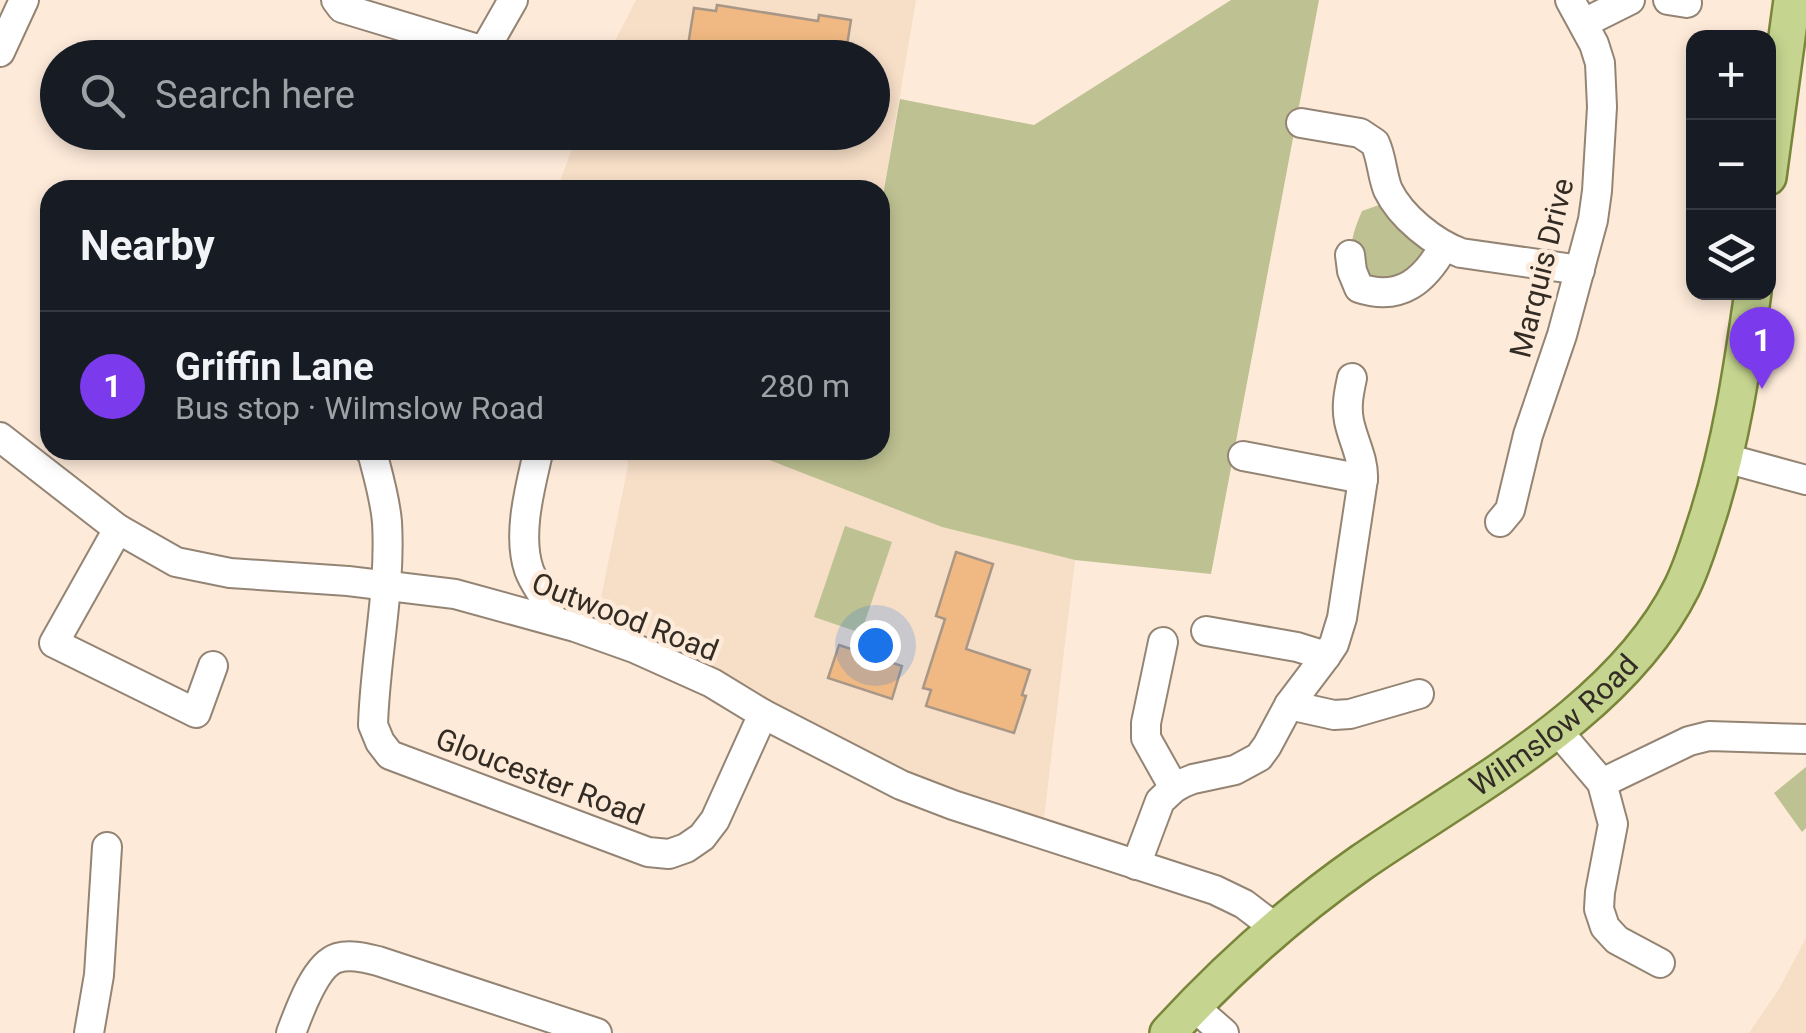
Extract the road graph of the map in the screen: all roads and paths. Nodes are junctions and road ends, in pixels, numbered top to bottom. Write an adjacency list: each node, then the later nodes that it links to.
1 (24, 0): 9 (street)
2 (336, 0): 7 (street)
3 (513, 0): 8 (street)
4 (1630, 0): 6 (street, Marquis Drive)
5 (1792, 0): 10 (main road)
6 (1577, 12): 14 (street, Marquis Drive)
7 (445, 40)
8 (491, 40)
9 (0, 52)
10 (1776, 120)
11 (1301, 123): 12 (street)
12 (1444, 246): 13 (street); 14 (street)
13 (1350, 255)
14 (1580, 270): 24 (street, Marquis Drive)
15 (1752, 300): 19 (main road, Wilmslow Road)
16 (1352, 378): 22 (street)
17 (0, 437): 25 (street, Outwood Road)
18 (1243, 456): 22 (street)
19 (1725, 458): 23 (street); 35 (main road, Wilmslow Road)
20 (374, 460): 26 (street, Gloucester Road)
21 (537, 460): 27 (street)
22 (1363, 480): 30 (street)
23 (1806, 480)
24 (1500, 522)
25 (118, 529): 26 (street, Outwood Road); 31 (street)
26 (384, 584): 27 (street, Outwood Road); 34 (street, Gloucester Road)
27 (551, 619): 34 (street, Outwood Road)
28 (1206, 631): 30 (street)
29 (1164, 642): 38 (street)
30 (1326, 656): 33 (street)
31 (213, 666)
32 (1422, 694): 33 (street)
33 (1289, 705): 38 (street)
34 (763, 714): 40 (street, Outwood Road)
35 (1557, 730): 37 (street); 41 (main road, Wilmslow Road)
36 (1806, 739): 37 (street)
37 (1602, 783): 42 (street)
38 (1174, 788): 40 (street)
39 (107, 847): 44 (street)
40 (1136, 865): 41 (street, Outwood Road)
41 (1278, 929): 43 (main road, Wilmslow Road)
42 (1660, 963)
43 (1193, 1006): 47 (main road, Wilmslow Road); 48 (street)
44 (89, 1033)
45 (291, 1033): 46 (street)
46 (597, 1033)
47 (1168, 1033)
48 (1224, 1033)

